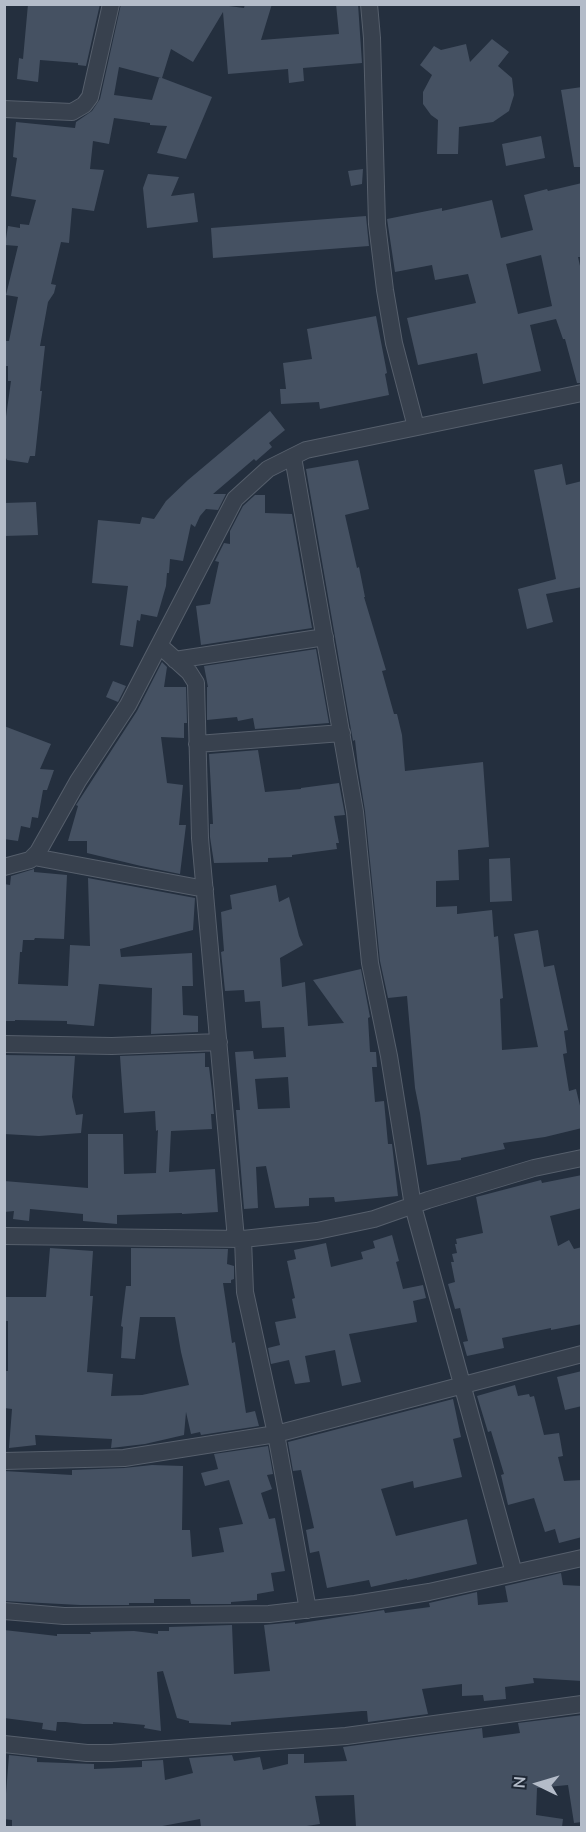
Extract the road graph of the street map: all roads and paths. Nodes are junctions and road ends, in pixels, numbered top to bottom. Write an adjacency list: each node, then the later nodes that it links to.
1 (111, 4): 3 (street)
2 (369, 4): 5 (street)
3 (4, 109)
4 (582, 393): 5 (street)
5 (416, 427): 6 (street)
6 (293, 456): 7 (street); 8 (street)
7 (325, 637): 9 (street); 10 (street)
8 (159, 645): 9 (street); 12 (street)
9 (175, 660): 11 (street)
10 (342, 733): 11 (street); 18 (street)
11 (197, 744): 14 (street)
12 (34, 857): 13 (street); 14 (street)
13 (4, 867)
14 (205, 889): 15 (street)
15 (219, 1042): 16 (street); 20 (street)
16 (4, 1044)
17 (582, 1158): 18 (street)
18 (413, 1206): 20 (street); 22 (street)
19 (4, 1236): 20 (street)
20 (239, 1239): 23 (street)
21 (582, 1354): 22 (street)
22 (462, 1384): 23 (street); 26 (street)
23 (276, 1434): 24 (street); 27 (street)
24 (4, 1461)
25 (582, 1558): 26 (street)
26 (514, 1573): 27 (street)
27 (308, 1610): 28 (street)
28 (4, 1611)
29 (582, 1704): 30 (street)
30 (4, 1744)

